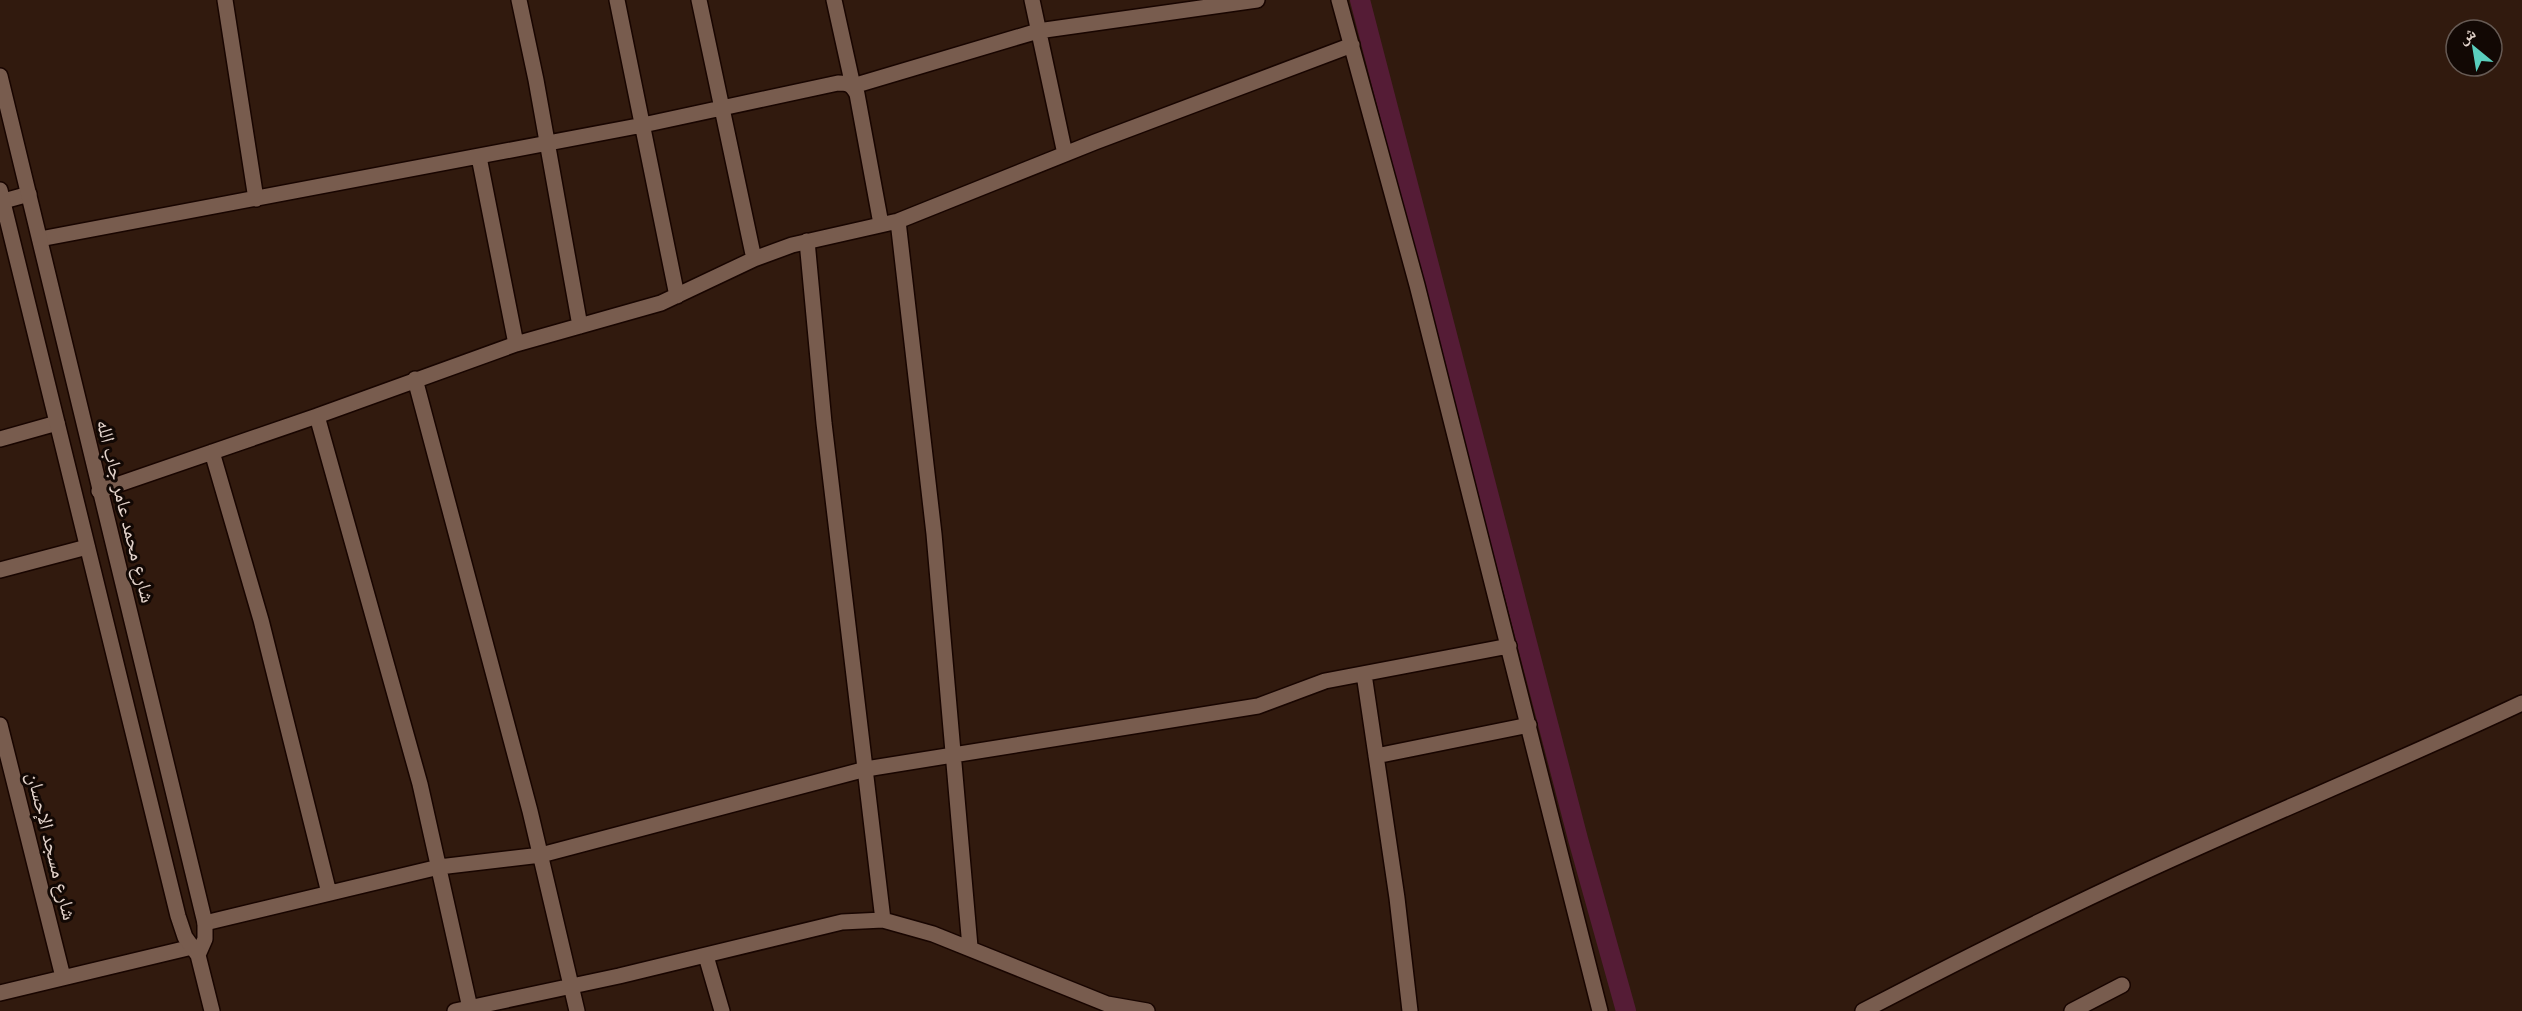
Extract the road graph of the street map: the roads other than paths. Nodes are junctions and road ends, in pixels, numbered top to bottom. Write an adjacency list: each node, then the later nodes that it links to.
1 (225, 0): 20 (street)
2 (519, 0): 15 (street)
3 (617, 0): 14 (street)
4 (699, 0): 13 (street)
5 (834, 0): 12 (street)
6 (1032, 0): 9 (street)
7 (1257, 0): 9 (street)
8 (1339, 0): 10 (street)
9 (1038, 31): 12 (street); 16 (street)
10 (1352, 45): 16 (street); 37 (street)
11 (0, 76): 18 (street, شارع محمد عامر جاب الله)
12 (853, 86): 13 (street); 22 (street)
13 (723, 106): 14 (street); 25 (street)
14 (643, 125): 15 (street); 26 (street)
15 (548, 144): 17 (street); 27 (street)
16 (1065, 154): 21 (street)
17 (479, 157): 20 (street); 28 (street)
18 (29, 194): 19 (street); 23 (street, شارع محمد عامر جاب الله)
19 (1, 198): 31 (street, شارع محمد عامر جاب الله)
20 (256, 199): 23 (street)
21 (898, 221): 22 (street); 42 (street)
22 (881, 224): 24 (street)
23 (40, 239): 34 (street, شارع محمد عامر جاب الله)
24 (807, 241): 25 (street); 44 (street)
25 (754, 259): 26 (street)
26 (677, 296): 27 (street)
27 (580, 326): 28 (street)
28 (516, 344): 29 (street)
29 (415, 379): 30 (street); 45 (street)
30 (317, 416): 33 (street); 46 (street)
31 (57, 423): 32 (street); 35 (street, شارع محمد عامر جاب الله)
32 (0, 439)
33 (212, 452): 34 (street); 47 (street)
34 (99, 491): 49 (street, شارع محمد عامر جاب الله)
35 (87, 547): 36 (street); 51 (street, شارع محمد عامر جاب الله)
36 (0, 570)
37 (1509, 646): 38 (street); 41 (street)
38 (1364, 674): 42 (street); 43 (street)
39 (2522, 703): 65 (street)
40 (0, 725): 53 (street, شارع مسجد الإحسان)
41 (1529, 725): 43 (street); 64 (street)
42 (953, 755): 44 (street); 50 (street)
43 (1376, 756): 63 (street)
44 (866, 769): 45 (street); 48 (street)
45 (541, 855): 46 (street); 55 (street)
46 (439, 867): 47 (street); 58 (street)
47 (329, 893): 49 (street)
48 (883, 920): 50 (street); 52 (street)
49 (205, 923): 51 (street, شارع محمد عامر جاب الله)
50 (970, 947): 57 (street)
51 (195, 951): 53 (street); 59 (street, شارع محمد عامر جاب الله)
52 (706, 956): 55 (street); 61 (street)
53 (63, 977): 56 (street)
54 (2122, 985): 66 (street)
55 (572, 986): 58 (street); 60 (street)
56 (0, 993)
57 (1117, 1008): 62 (street)
58 (463, 1010)
59 (212, 1011)
60 (577, 1011)
61 (722, 1011)
62 (1147, 1011)
63 (1410, 1011)
64 (1599, 1011)
65 (1863, 1011)
66 (2072, 1011)

